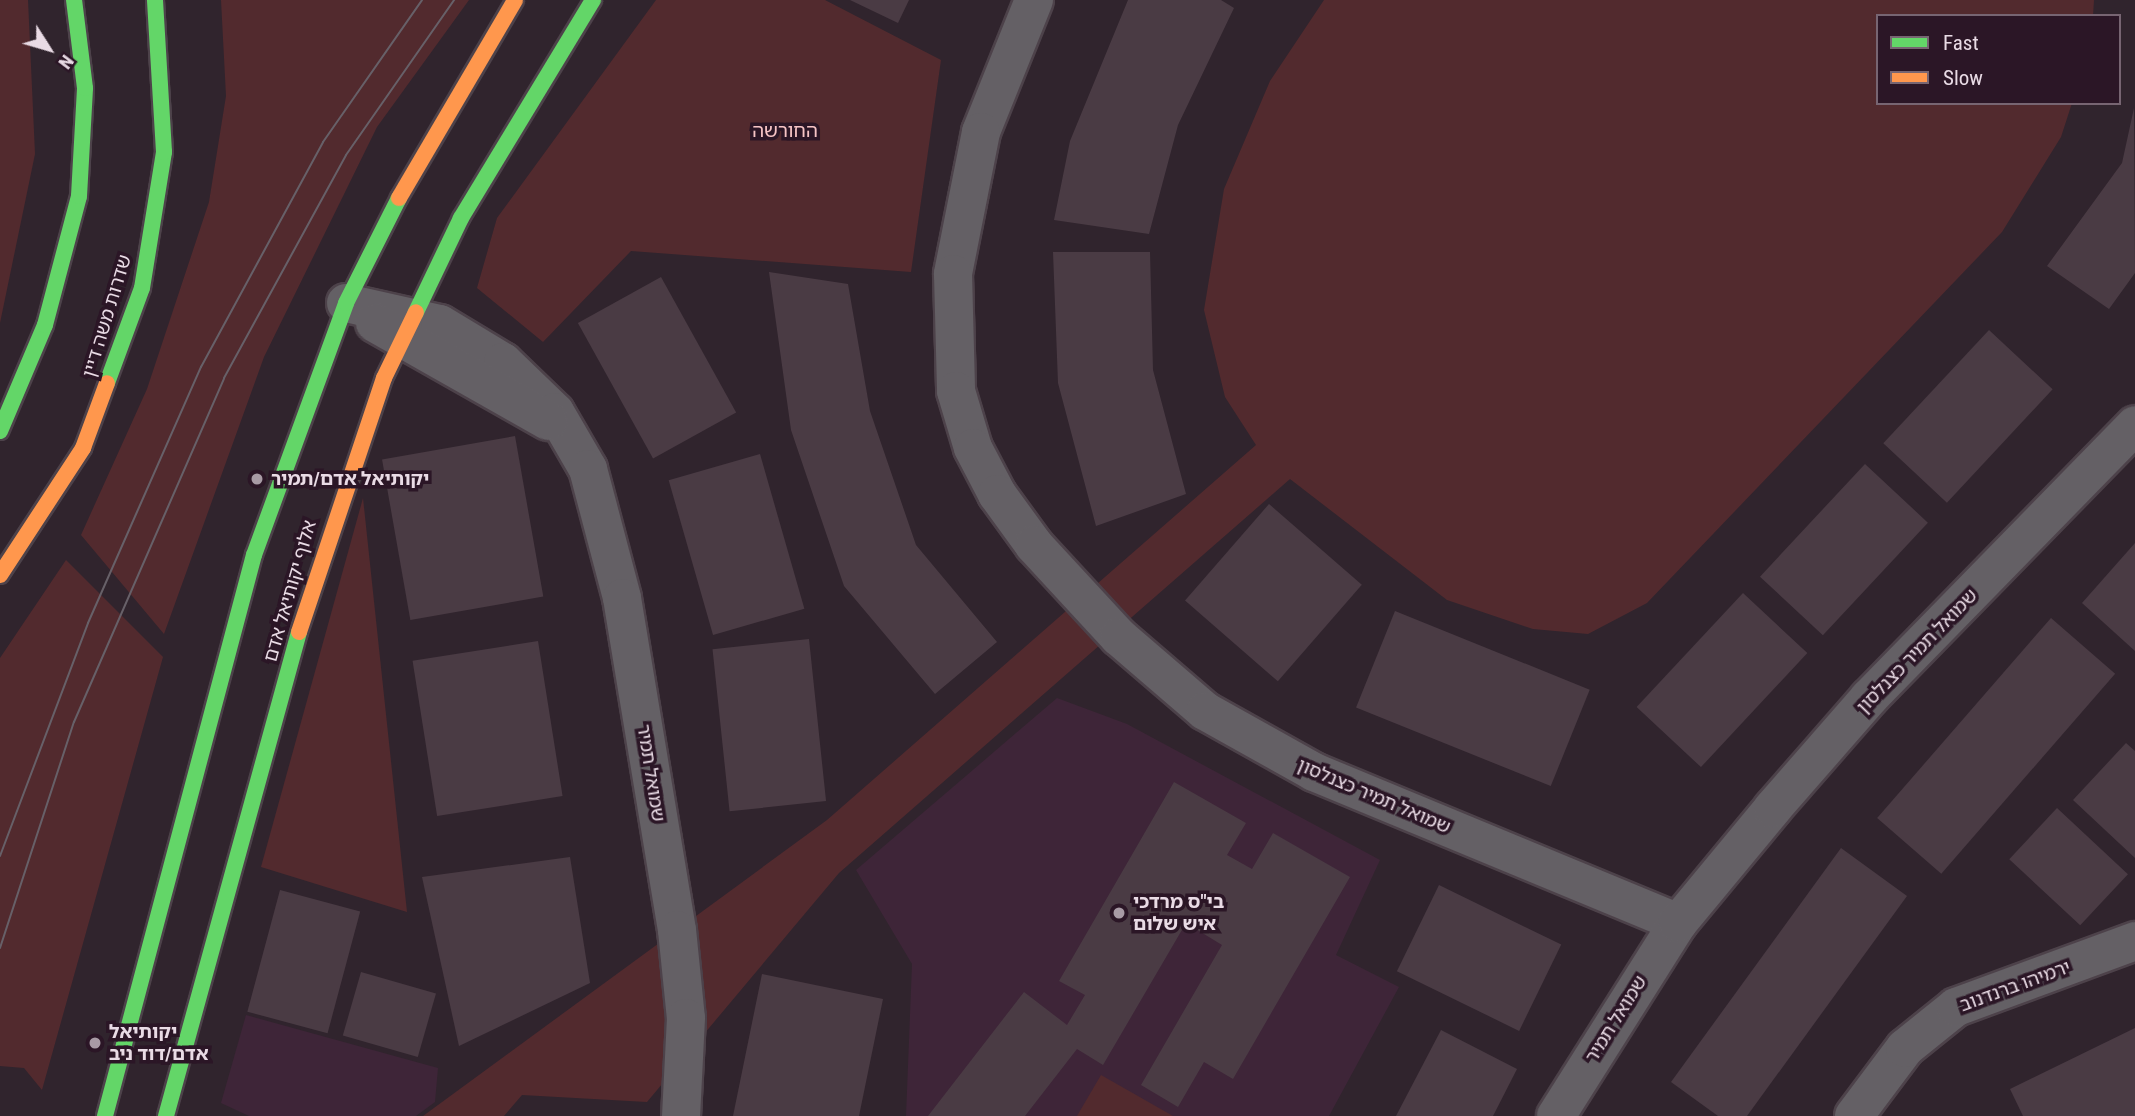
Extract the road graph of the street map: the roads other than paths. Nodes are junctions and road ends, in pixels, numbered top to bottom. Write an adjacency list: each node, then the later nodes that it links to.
1 (74, 0): 9 (street)
2 (155, 0): 10 (street, שדרות משה דיין)
3 (515, 0): 6 (street)
4 (593, 0): 7 (street, אלוף יקותיאל אדם)
5 (1034, 0): 11 (street, שמואל תמיר כצנלסון)
6 (346, 303): 7 (street, שמואל תמיר); 13 (street)
7 (406, 327): 14 (street, אלוף יקותיאל אדם); 15 (street, שמואל תמיר)
8 (2135, 425): 11 (street, שמואל תמיר כצנלסון)
9 (0, 431)
10 (0, 575)
11 (1672, 926): 16 (street, שמואל תמיר)
12 (2135, 941): 17 (street, ירמיהו ברנדנוב)
13 (105, 1116)
14 (166, 1116)
15 (681, 1116)
16 (1556, 1116)
17 (1854, 1116)

